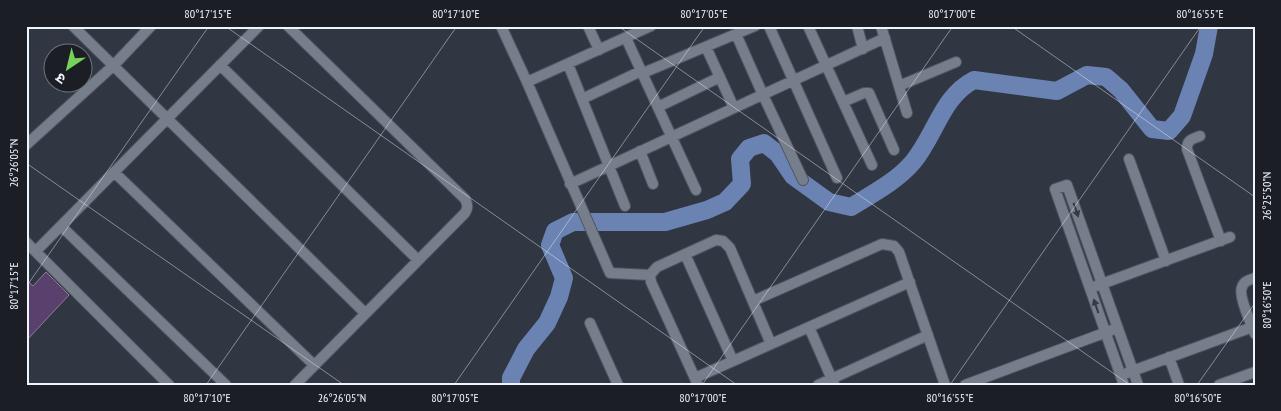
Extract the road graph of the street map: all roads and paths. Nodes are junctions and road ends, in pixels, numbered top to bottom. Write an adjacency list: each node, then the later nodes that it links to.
1 (73, 26): 21 (street)
2 (151, 26): 21 (street)
3 (259, 26): 22 (street)
4 (288, 26): 55 (street)
5 (501, 26): 26 (street)
6 (652, 26): 14 (street)
7 (755, 26): 13 (street)
8 (769, 26): 27 (street)
9 (808, 26): 23 (street)
10 (857, 26): 17 (street)
11 (881, 26): 15 (street)
12 (591, 27): 18 (street)
13 (736, 34): 16 (street); 29 (street)
14 (626, 38): 18 (street); 24 (street)
15 (885, 38): 17 (street); 28 (street)
16 (706, 47): 24 (street); 25 (street)
17 (863, 49): 23 (street)
18 (599, 50): 20 (street)
19 (956, 62): 28 (street)
20 (568, 64): 26 (street); 30 (street)
21 (114, 65): 35 (street); 38 (street)
22 (220, 65): 35 (street); 55 (street)
23 (826, 66): 27 (street); 31 (street)
24 (643, 73): 30 (street); 32 (street)
25 (720, 77): 32 (street); 33 (street)
26 (527, 82): 47 (street)
27 (793, 82): 29 (street); 45 (street)
28 (899, 86): 34 (street)
29 (763, 95): 33 (street); 46 (street)
30 (582, 99): 42 (street)
31 (843, 102): 39 (street); 43 (street)
32 (658, 107): 36 (street)
33 (734, 108): 36 (street)
34 (907, 113)
35 (168, 119): 44 (street); 63 (street)
36 (671, 136): 40 (street); 49 (street)
37 (1200, 136): 56 (street)
38 (26, 145)
39 (894, 150)
40 (640, 151): 42 (street); 48 (street)
41 (1129, 160): 56 (street)
42 (609, 165): 47 (street); 50 (street)
43 (872, 165)
44 (114, 172): 51 (street); 73 (street)
45 (837, 178)
46 (803, 180)
47 (570, 184): 57 (street)
48 (653, 184)
49 (696, 190)
50 (626, 206)
51 (61, 226): 53 (street); 81 (street)
52 (26, 242): 53 (street)
53 (36, 251): 80 (street)
54 (685, 254): 57 (street); 62 (street); 72 (street)
55 (418, 260): 63 (street)
56 (1166, 260): 60 (street)
57 (650, 275): 77 (street)
58 (1255, 278): 67 (street)
59 (910, 282): 62 (street); 65 (street); 69 (street)
60 (1102, 284): 61 (street); 61 (street, one-way to 60); 66 (street)
61 (1090, 288): 68 (street, one-way to 61)
62 (753, 302): 70 (street)
63 (365, 313): 73 (street)
64 (590, 324): 83 (street)
65 (809, 327): 70 (street); 78 (street)
66 (1118, 328): 68 (street); 74 (street)
67 (1254, 329): 71 (street)
68 (1106, 332): 76 (street); 86 (street)
69 (928, 335): 78 (street); 85 (street)
70 (771, 344): 72 (street)
71 (1169, 357): 74 (street); 88 (street)
72 (733, 361): 77 (street)
73 (314, 365): 82 (street)
74 (1133, 371): 76 (street); 87 (street)
75 (1255, 372): 79 (street)
76 (1123, 380)
77 (696, 381)
78 (833, 382): 84 (street)
79 (1219, 384)
80 (170, 385)
81 (226, 385)
82 (295, 385)
83 (618, 385)
84 (818, 385)
85 (945, 385)
86 (965, 385)
87 (1138, 385)
88 (1179, 385)

